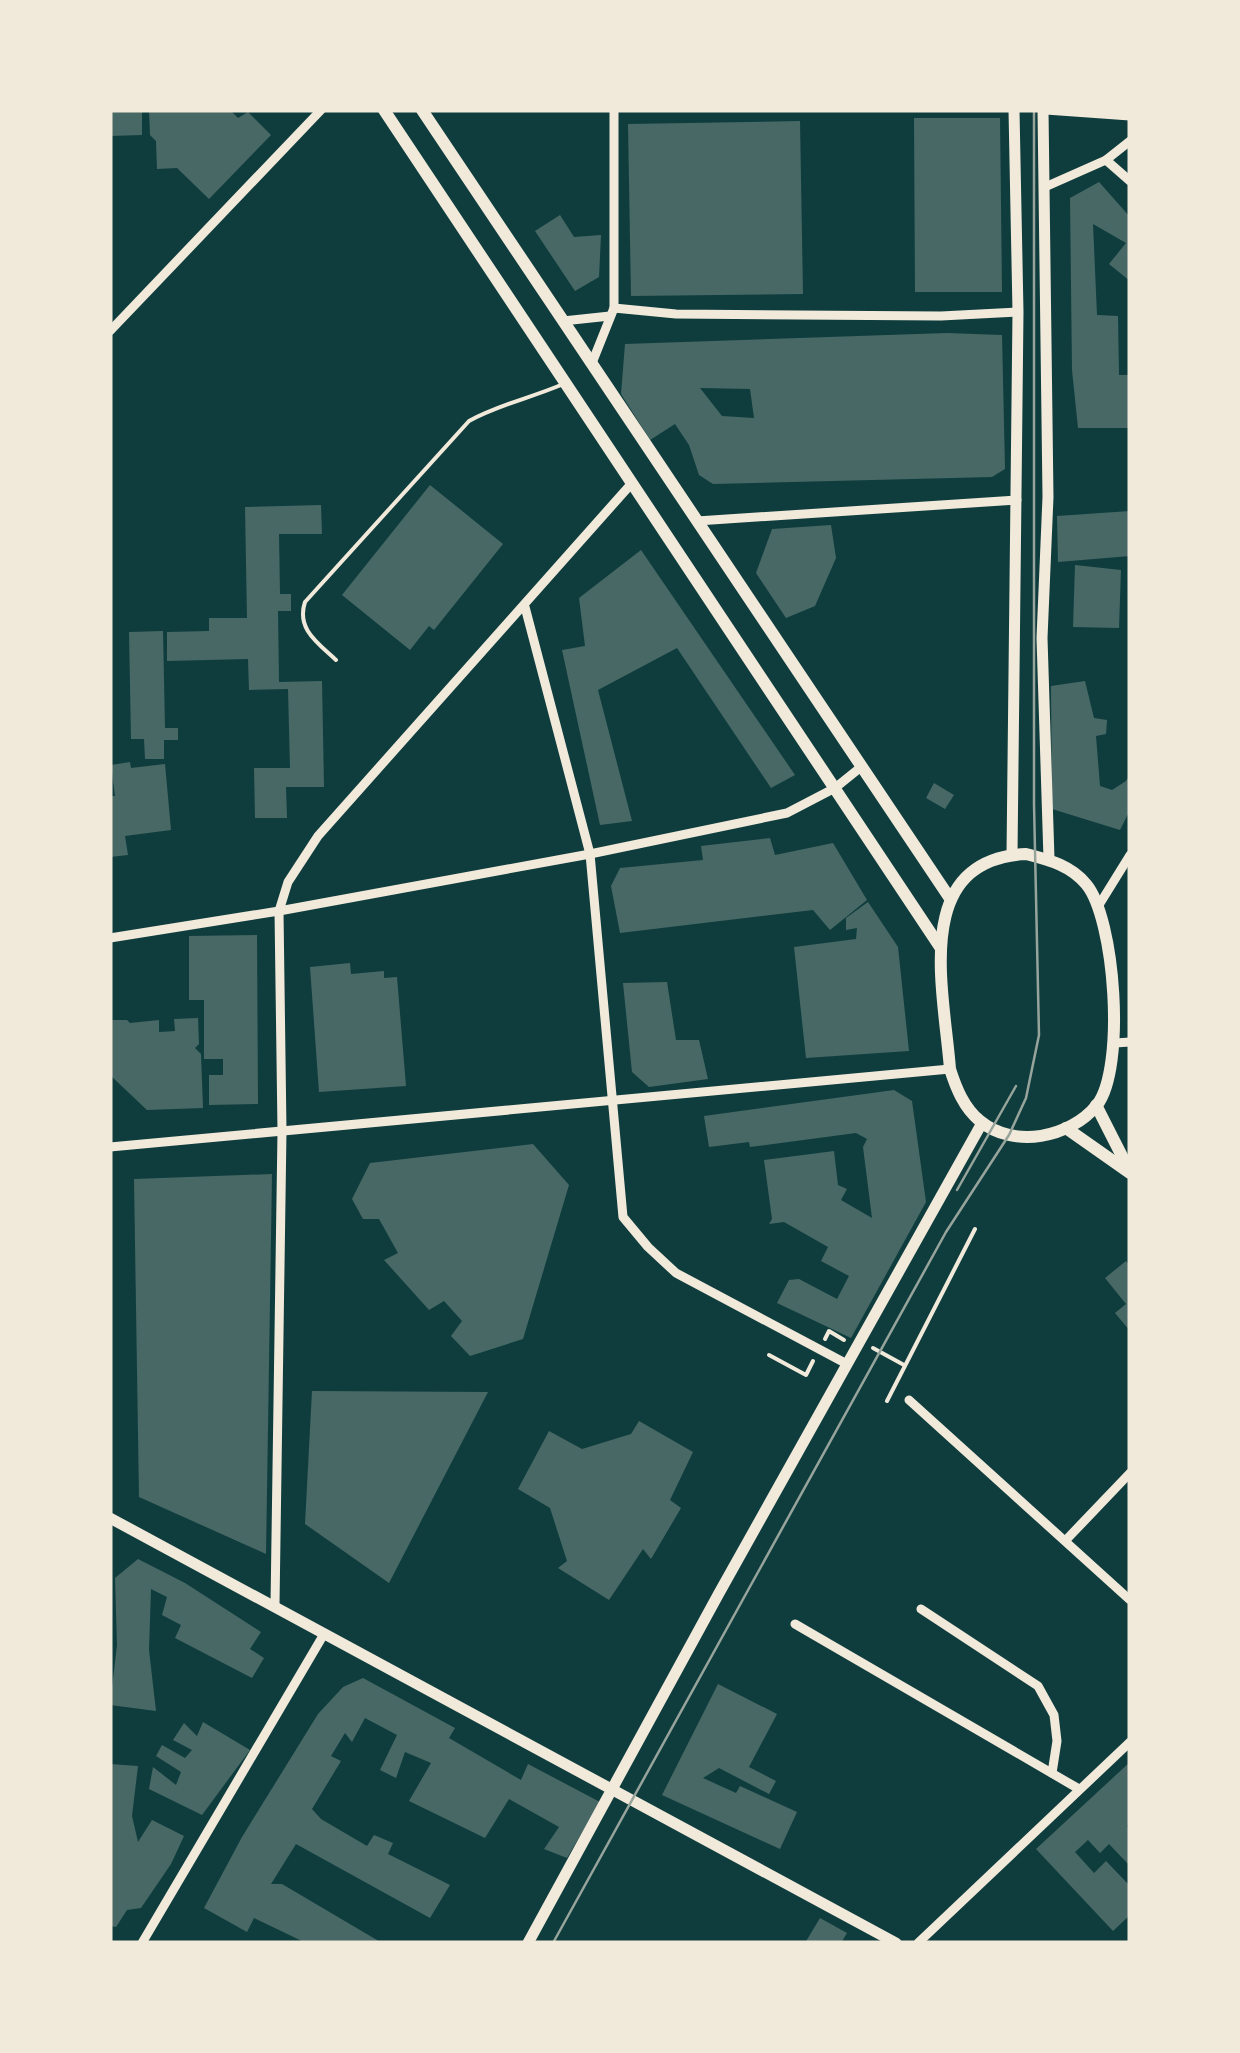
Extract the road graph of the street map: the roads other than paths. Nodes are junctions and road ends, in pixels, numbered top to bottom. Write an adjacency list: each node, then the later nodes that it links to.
1 (321, 110): 15 (street)
2 (384, 110): 17 (main road)
3 (422, 110): 14 (main road)
4 (614, 110): 12 (street)
5 (1014, 110): 13 (street)
6 (1044, 110): 7 (street); 11 (street)
7 (1130, 116)
8 (1130, 141): 9 (street)
9 (1106, 160): 10 (street); 11 (street)
10 (1130, 181)
11 (1045, 187): 28 (street)
12 (612, 312): 13 (street); 14 (street); 16 (street)
13 (1018, 312): 19 (street)
14 (563, 320): 16 (main road)
15 (110, 332)
16 (592, 363): 20 (main road)
17 (566, 383): 18 (main road); 22 (lane)
18 (632, 483): 21 (street); 24 (main road)
19 (1017, 500): 20 (street); 26 (street)
20 (696, 521): 23 (main road)
21 (525, 607): 25 (street); 31 (street)
22 (336, 660)
23 (860, 767): 24 (street); 29 (main road)
24 (835, 788): 25 (street); 33 (main road)
25 (590, 854): 31 (street); 37 (street)
26 (1012, 855): 28 (main road); 29 (main road)
27 (1130, 855): 30 (street)
28 (1049, 859): 30 (main road)
29 (950, 897): 33 (main road)
30 (1099, 906): 35 (main road)
31 (278, 911): 32 (street); 41 (street)
32 (110, 938)
33 (940, 948): 36 (main road)
34 (1130, 1042): 35 (street)
35 (1115, 1043): 38 (main road)
36 (950, 1069): 37 (street); 39 (main road)
37 (610, 1100): 41 (street); 44 (street)
38 (1096, 1105): 40 (main road); 43 (main road)
39 (982, 1122): 40 (main road); 44 (street)
40 (1066, 1128): 43 (main road)
41 (282, 1130): 42 (street); 50 (street)
42 (110, 1147)
43 (1130, 1173)
44 (847, 1364): 57 (street)
45 (910, 1400): 48 (street)
46 (1130, 1473): 48 (street)
47 (110, 1518): 50 (street)
48 (1066, 1540): 49 (street)
49 (1130, 1600)
50 (276, 1605): 53 (street)
51 (921, 1608): 55 (street)
52 (795, 1624): 55 (street)
53 (324, 1634): 57 (street); 58 (street)
54 (1130, 1742): 56 (street)
55 (1052, 1773): 56 (street)
56 (1079, 1789): 61 (street)
57 (613, 1790): 59 (street); 60 (street)
58 (142, 1943)
59 (528, 1943)
60 (896, 1943)
61 (918, 1943)

